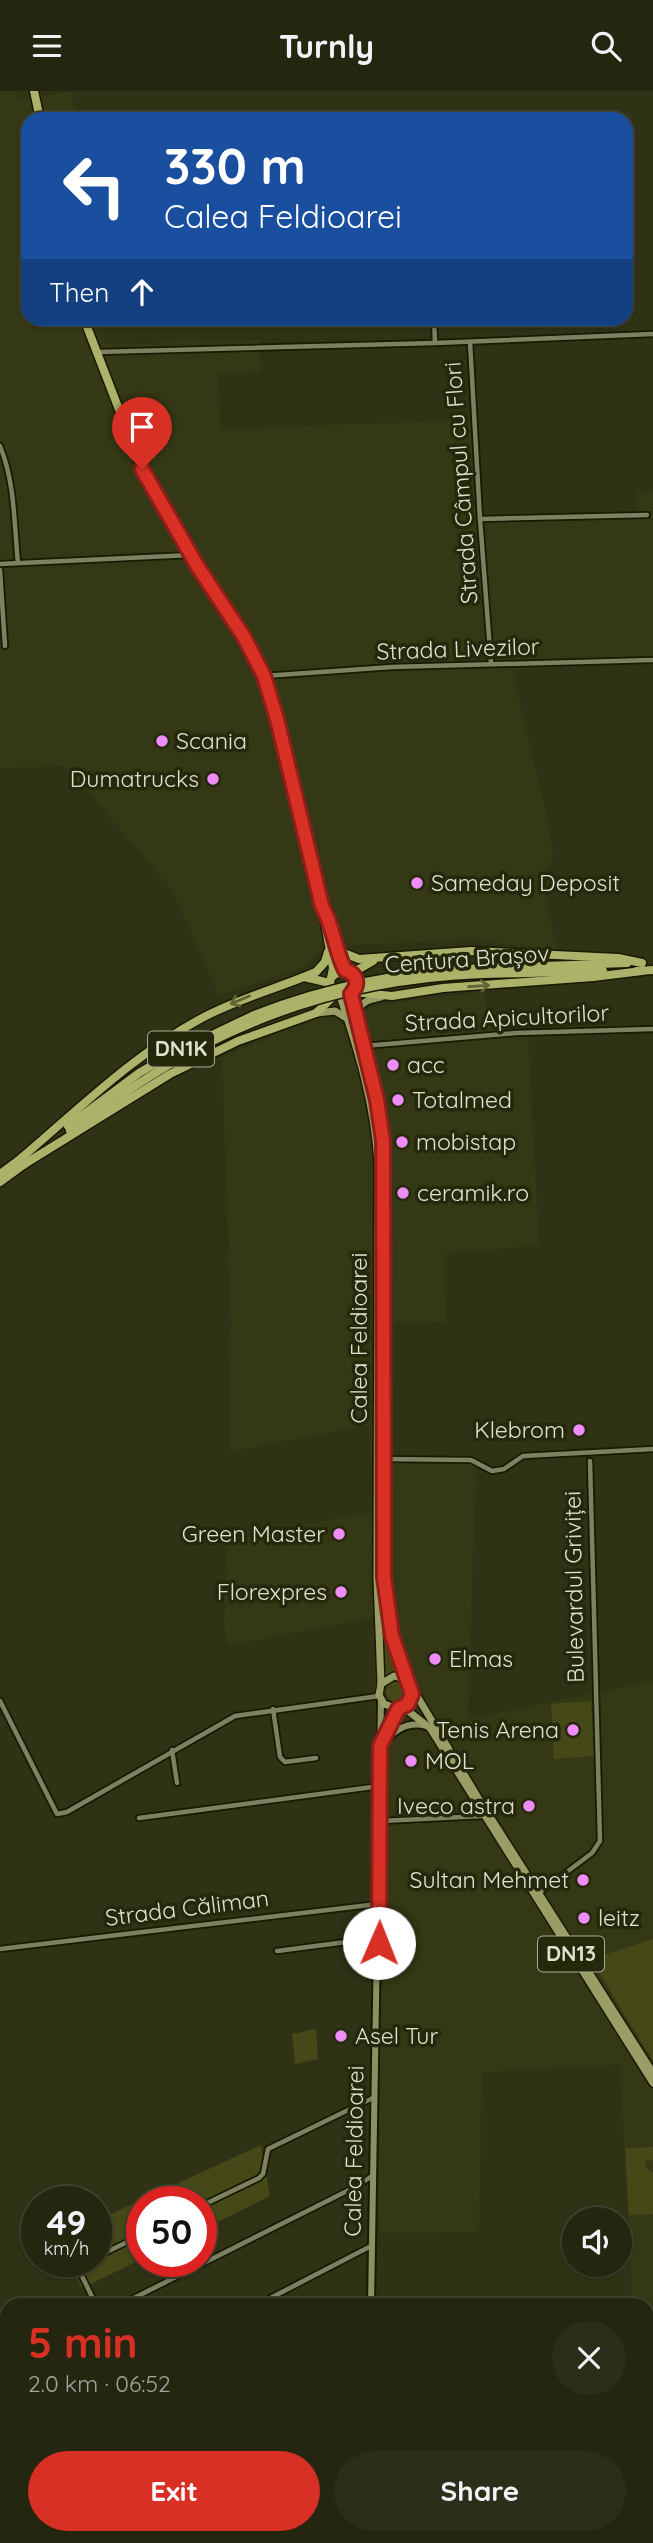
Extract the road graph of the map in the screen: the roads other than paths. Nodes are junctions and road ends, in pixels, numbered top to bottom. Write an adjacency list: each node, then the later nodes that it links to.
1 (34, 91): 2 (highway)
2 (38, 112)
3 (87, 326): 8 (highway)
4 (434, 326): 7 (street)
5 (653, 334): 6 (street)
6 (470, 342): 7 (street); 11 (street, Strada Câmpul cu Flori)
7 (435, 343): 8 (street)
8 (96, 352): 12 (highway)
9 (0, 446): 13 (street)
10 (648, 515): 11 (street)
11 (480, 519): 18 (street, Strada Câmpul cu Flori)
12 (191, 555): 13 (street); 19 (highway)
13 (18, 563): 14 (street)
14 (0, 564)
15 (0, 570): 16 (street)
16 (5, 646)
17 (653, 660): 18 (street, Strada Livezilor)
18 (491, 663): 19 (street, Strada Livezilor)
19 (264, 676): 20 (highway)
20 (331, 941): 21 (highway); 25 (highway); 26 (highway); 27 (highway)
21 (376, 959): 23 (highway, DN1K); 25 (highway)
22 (653, 963): 23 (highway, Centura Brașov / DN1K)
23 (642, 967): 24 (highway, Centura Brașov / DN1K); 30 (highway, one-way to 23); 36 (highway, Centura Brașov / DN1K, bridge)
24 (653, 970)
25 (348, 971): 27 (highway); 28 (highway)
26 (304, 977): 27 (highway); 36 (highway, one-way to 36)
27 (331, 980): 29 (highway)
28 (352, 993): 29 (highway); 30 (highway); 32 (main road, Calea Feldioarei)
29 (338, 995): 31 (highway); 33 (main road, Calea Feldioarei)
30 (392, 996): 32 (main road)
31 (316, 1013): 33 (main road); 36 (highway)
32 (356, 1016): 35 (main road, Calea Feldioarei)
33 (348, 1019): 43 (main road, Calea Feldioarei)
34 (653, 1029): 35 (street, Strada Apicultorilor)
35 (363, 1046): 40 (main road, Calea Feldioarei)
36 (21, 1162): 37 (highway, Centura Brașov / DN1K); 38 (highway, Centura Brașov / DN1K)
37 (0, 1174)
38 (0, 1182)
39 (653, 1449): 40 (street)
40 (382, 1459): 42 (main road, Calea Feldioarei)
41 (590, 1461): 57 (street, Bulevardul Griviței)
42 (409, 1682): 43 (main road); 46 (main road, Calea Feldioarei); 57 (main road)
43 (381, 1684): 44 (main road, Calea Feldioarei)
44 (380, 1698): 46 (main road, DN13); 47 (street); 49 (main road, Calea Feldioarei)
45 (0, 1701): 50 (street)
46 (400, 1708): 48 (main road, DN13); 49 (main road, Calea Feldioarei)
47 (273, 1709): 50 (street); 51 (street)
48 (430, 1728): 49 (main road); 54 (main road, DN13)
49 (380, 1746): 53 (main road, Calea Feldioarei)
50 (172, 1750): 52 (street)
51 (316, 1758)
52 (177, 1783)
53 (381, 1786): 55 (street); 56 (main road, Calea Feldioarei)
54 (483, 1815): 56 (street); 63 (main road, DN13)
55 (139, 1818)
56 (381, 1821): 58 (main road, Calea Feldioarei)
57 (539, 1893): 62 (main road)
58 (379, 1903): 59 (main road, Calea Feldioarei); 60 (street, Strada Căliman)
59 (379, 1938): 61 (street); 64 (main road, Calea Feldioarei)
60 (0, 1949)
61 (277, 1951)
62 (653, 2073)
63 (653, 2083)
64 (375, 2097): 65 (main road, Calea Feldioarei); 66 (street)
65 (372, 2176): 67 (main road, Calea Feldioarei); 70 (street)
66 (217, 2198)
67 (371, 2246): 71 (street); 72 (main road, Calea Feldioarei)
68 (82, 2277): 69 (street)
69 (93, 2298)
70 (134, 2298)
71 (271, 2298)
72 (371, 2298)

